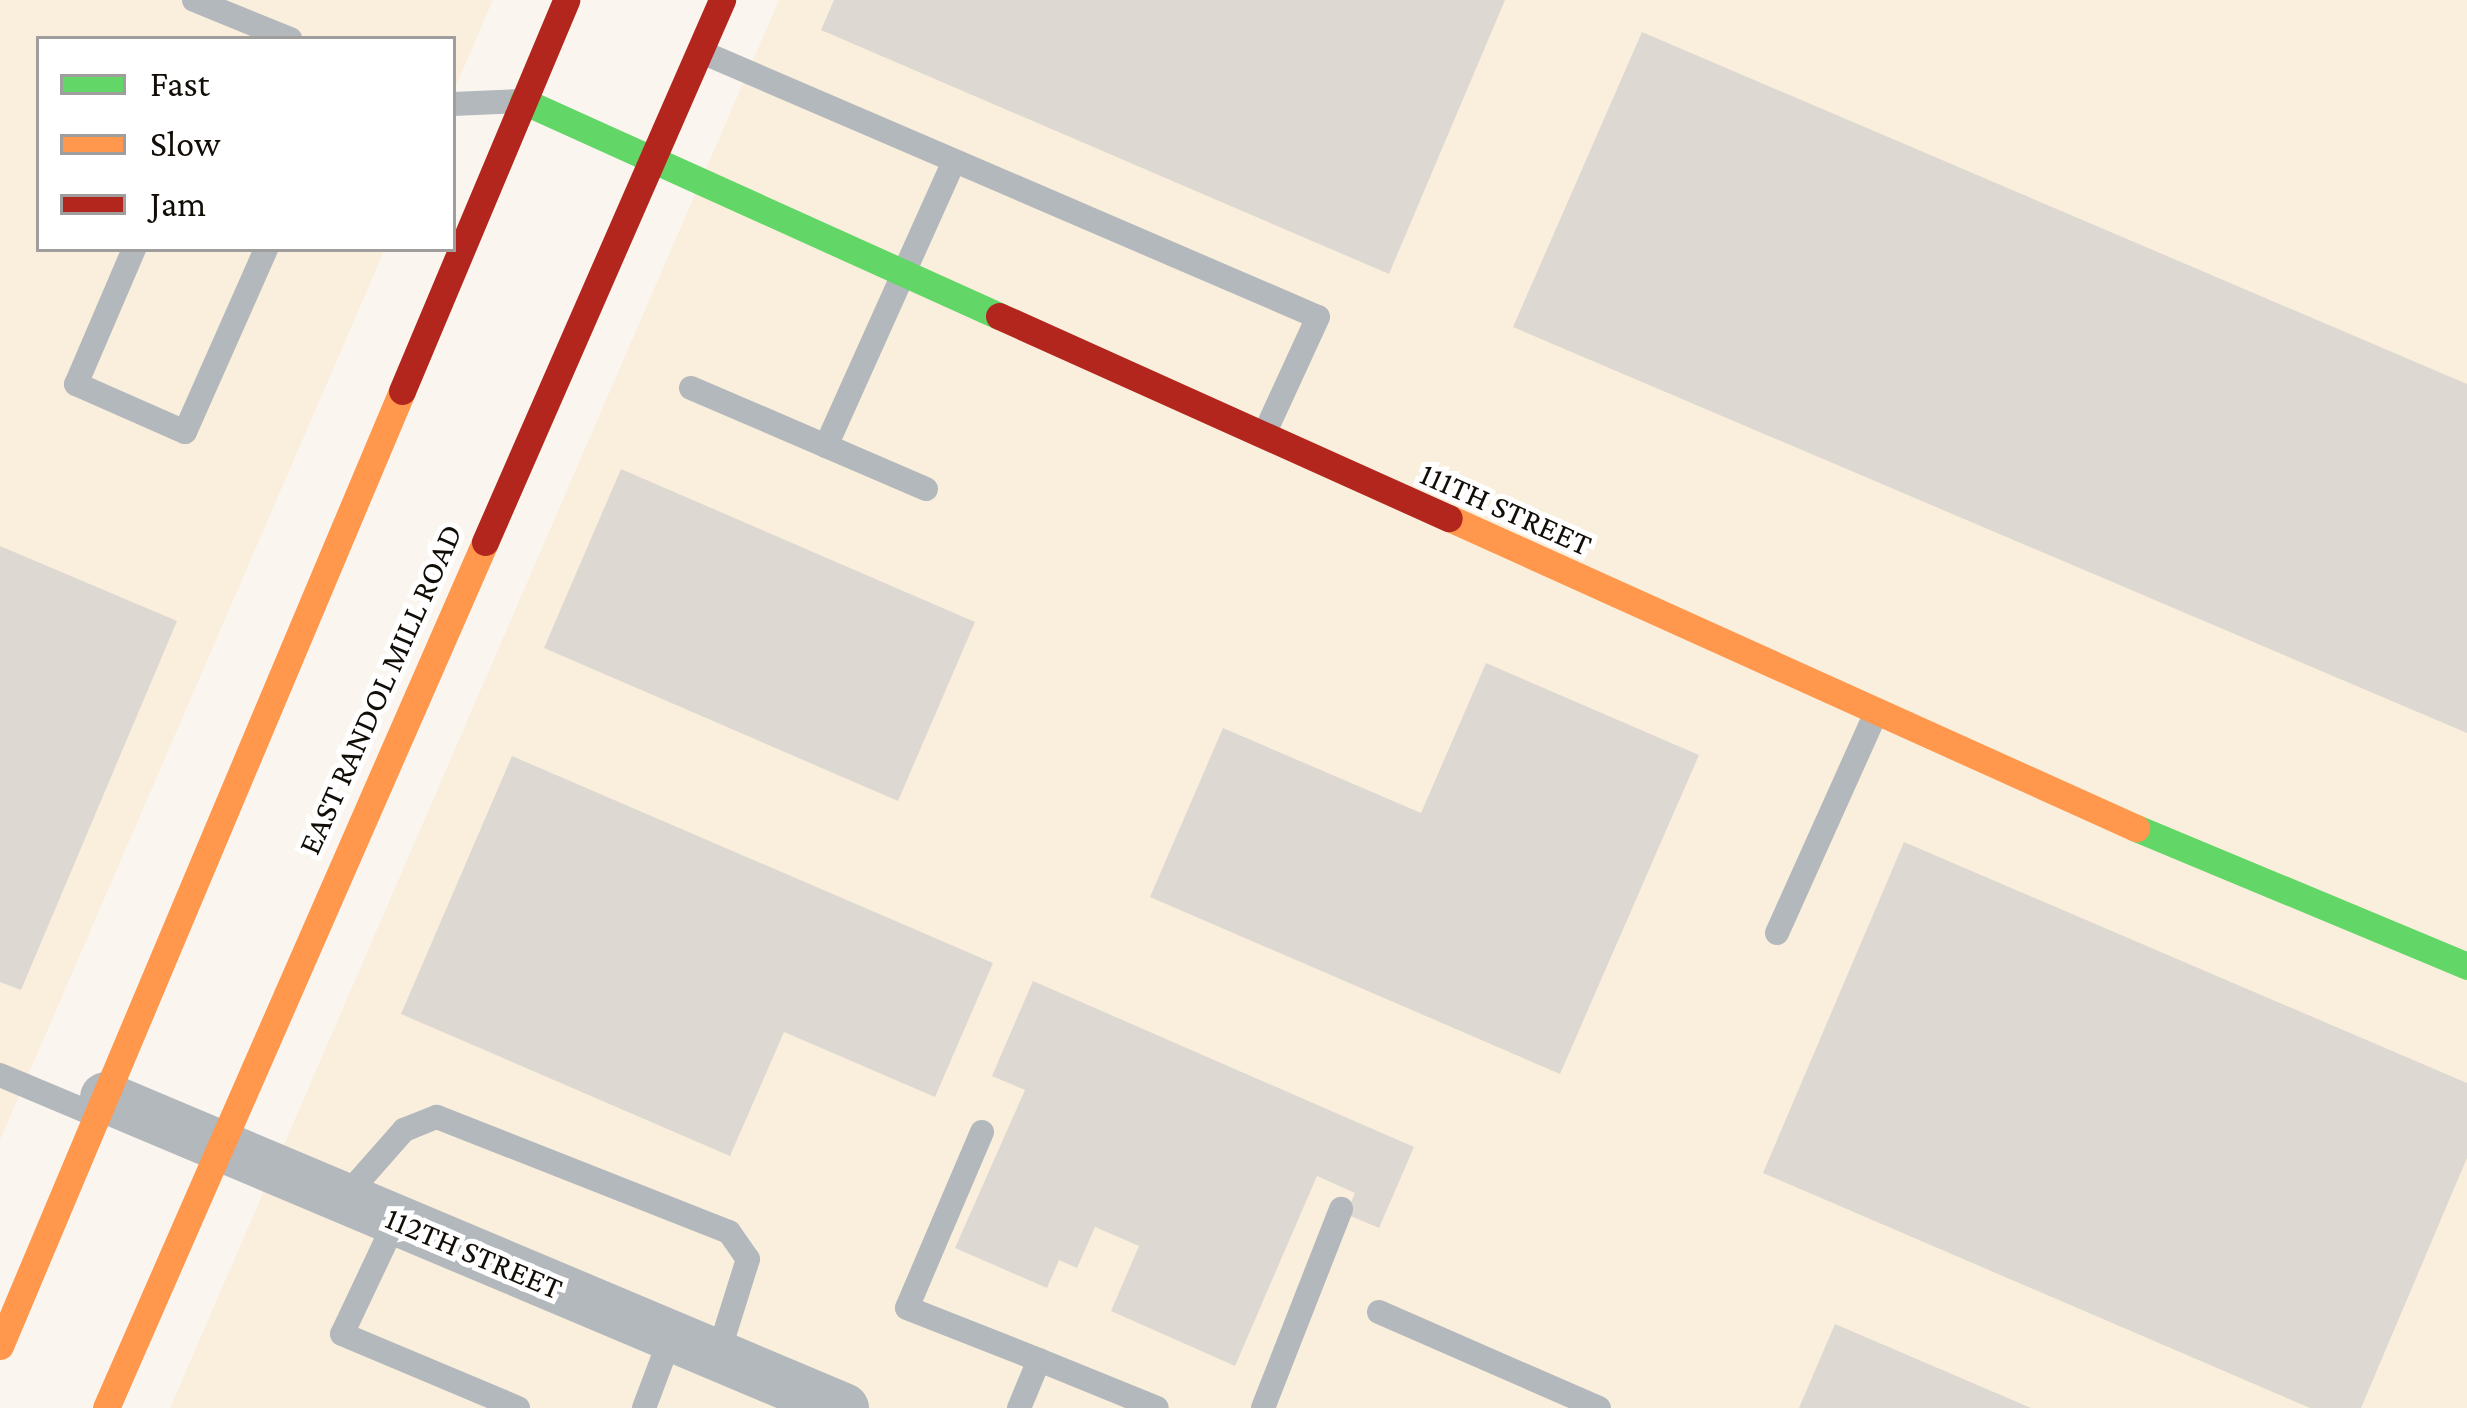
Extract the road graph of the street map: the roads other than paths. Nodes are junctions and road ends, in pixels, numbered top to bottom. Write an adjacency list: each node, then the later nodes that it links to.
1 (194, 0): 4 (lane)
2 (566, 0): 7 (main road)
3 (722, 0): 6 (main road, EAST RANDOL MILL ROAD)
4 (229, 28): 5 (lane)
5 (273, 36)
6 (700, 52): 9 (lane); 10 (main road, EAST RANDOL MILL ROAD)
7 (523, 101): 8 (lane); 10 (main road, 111TH STREET); 22 (main road)
8 (456, 104)
9 (954, 161): 13 (lane); 15 (lane)
10 (655, 162): 13 (main road, 111TH STREET); 24 (main road, EAST RANDOL MILL ROAD)
11 (133, 252): 12 (lane)
12 (265, 252)
13 (905, 276): 15 (main road, 111TH STREET); 16 (lane)
14 (691, 388): 16 (lane)
15 (1262, 438): 18 (main road, 111TH STREET)
16 (826, 446): 17 (lane)
17 (926, 489)
18 (1876, 713): 19 (lane); 20 (main road, 111TH STREET)
19 (1777, 933)
20 (2467, 966)
21 (0, 1075): 22 (lane)
22 (101, 1106): 24 (street, 112TH STREET); 30 (main road)
23 (982, 1132): 32 (lane)
24 (219, 1145): 25 (street, 112TH STREET); 33 (main road, EAST RANDOL MILL ROAD)
25 (344, 1198): 27 (street, 112TH STREET); 31 (lane)
26 (1341, 1209): 39 (lane)
27 (396, 1220): 29 (street, 112TH STREET); 34 (lane)
28 (1379, 1312): 40 (lane)
29 (671, 1336): 31 (street, 112TH STREET); 35 (lane)
30 (0, 1346)
31 (718, 1355): 36 (street, 112TH STREET)
32 (1039, 1360): 37 (lane); 38 (lane)
33 (106, 1408)
34 (518, 1408)
35 (644, 1408)
36 (843, 1408)
37 (1018, 1408)
38 (1157, 1408)
39 (1263, 1408)
40 (1599, 1408)

